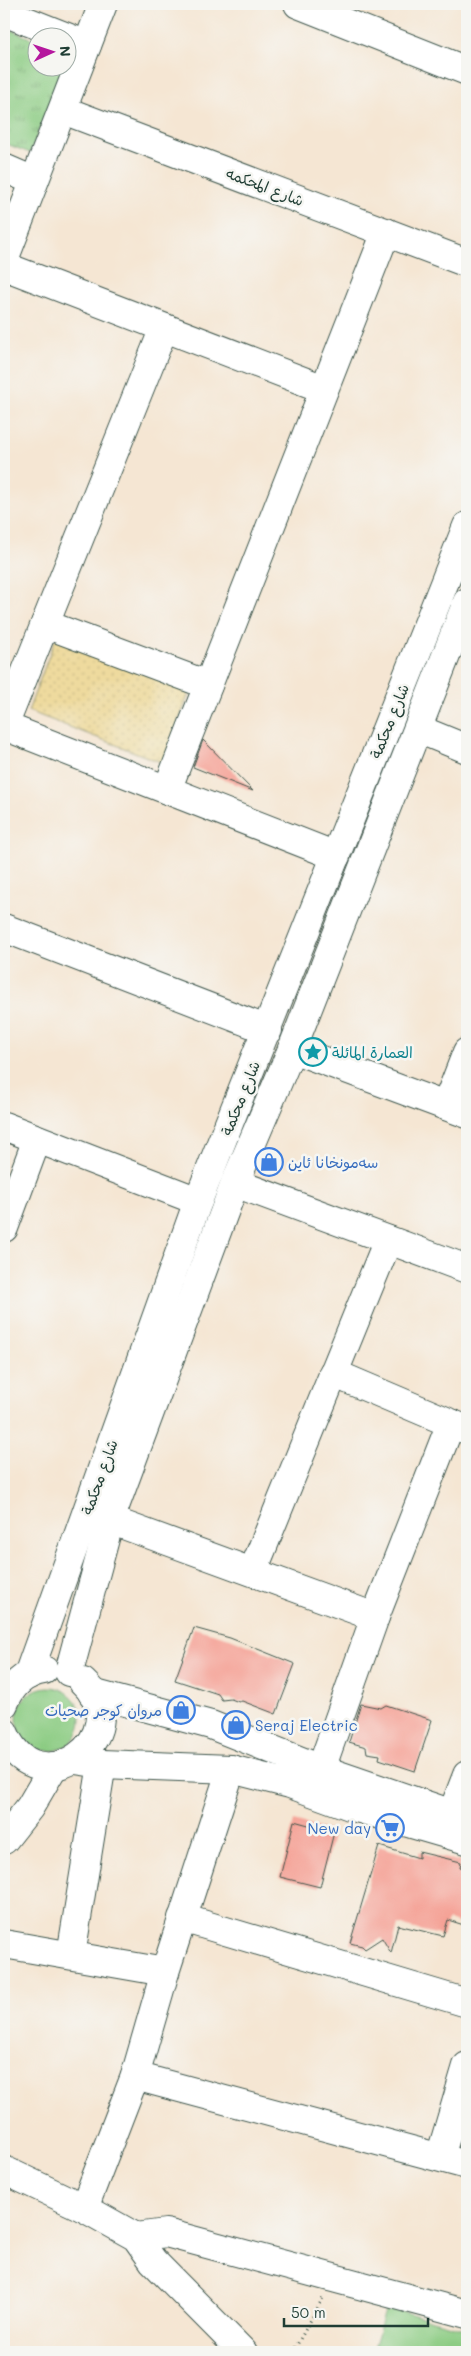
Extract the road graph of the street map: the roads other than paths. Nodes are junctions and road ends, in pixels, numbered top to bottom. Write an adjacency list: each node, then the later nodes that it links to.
1 (102, 4): 4 (street)
2 (298, 4): 5 (street)
3 (4, 12): 4 (street)
4 (87, 44): 6 (street)
5 (467, 71)
6 (63, 110): 8 (street); 9 (street, شارع المحكمه)
7 (4, 168): 8 (street)
8 (34, 181): 10 (street)
9 (386, 232): 11 (street, شارع المحكمه); 14 (street)
10 (4, 260)
11 (467, 263)
12 (4, 266): 13 (street)
13 (164, 328): 14 (street); 17 (street)
14 (324, 389): 18 (street)
15 (467, 526): 23 (street, شارع محكمة)
16 (467, 603): 20 (street, شارع محكمة)
17 (45, 624): 18 (street); 19 (street)
18 (208, 684): 22 (street)
19 (4, 726): 22 (street)
20 (418, 729): 21 (street); 26 (street, شارع محكمة)
21 (467, 749)
22 (167, 790): 23 (street)
23 (336, 856): 25 (street, شارع محكمة)
24 (4, 928): 25 (street)
25 (268, 1030): 32 (street, شارع محكمة)
26 (292, 1049): 28 (street); 31 (street, شارع محكمة)
27 (467, 1052): 28 (street)
28 (457, 1110)
29 (4, 1126): 30 (street)
30 (36, 1139): 32 (street); 33 (street)
31 (235, 1183): 34 (street); 38 (street, شارع محكمة)
32 (198, 1201): 42 (street, شارع محكمة)
33 (4, 1228)
34 (388, 1240): 35 (street); 36 (street)
35 (467, 1269)
36 (333, 1373): 37 (street); 39 (street)
37 (459, 1427): 40 (street)
38 (110, 1520): 39 (street); 41 (street, شارع محكمة)
39 (253, 1572): 40 (street)
40 (375, 1617): 49 (street)
41 (69, 1672): 42 (street); 43 (street)
42 (13, 1686)
43 (92, 1693): 44 (street); 46 (street)
44 (211, 1725): 48 (street); 49 (street)
45 (5, 1742): 46 (street)
46 (65, 1763): 47 (street); 52 (street)
47 (102, 1764): 48 (street); 56 (street)
48 (219, 1768): 53 (street); 54 (street)
49 (321, 1769): 51 (street)
50 (467, 1775): 51 (street)
51 (460, 1817)
52 (4, 1840)
53 (467, 1840)
54 (182, 1918): 57 (street); 58 (street)
55 (4, 1944): 56 (street)
56 (71, 1955): 57 (street)
57 (165, 1972): 60 (street)
58 (467, 2003)
59 (467, 2066): 61 (street)
60 (135, 2076): 61 (street); 64 (street)
61 (440, 2157): 62 (street)
62 (467, 2165)
63 (4, 2170): 64 (street)
64 (84, 2208): 65 (street)
65 (136, 2237): 66 (street); 67 (street)
66 (467, 2314)
67 (243, 2352)

